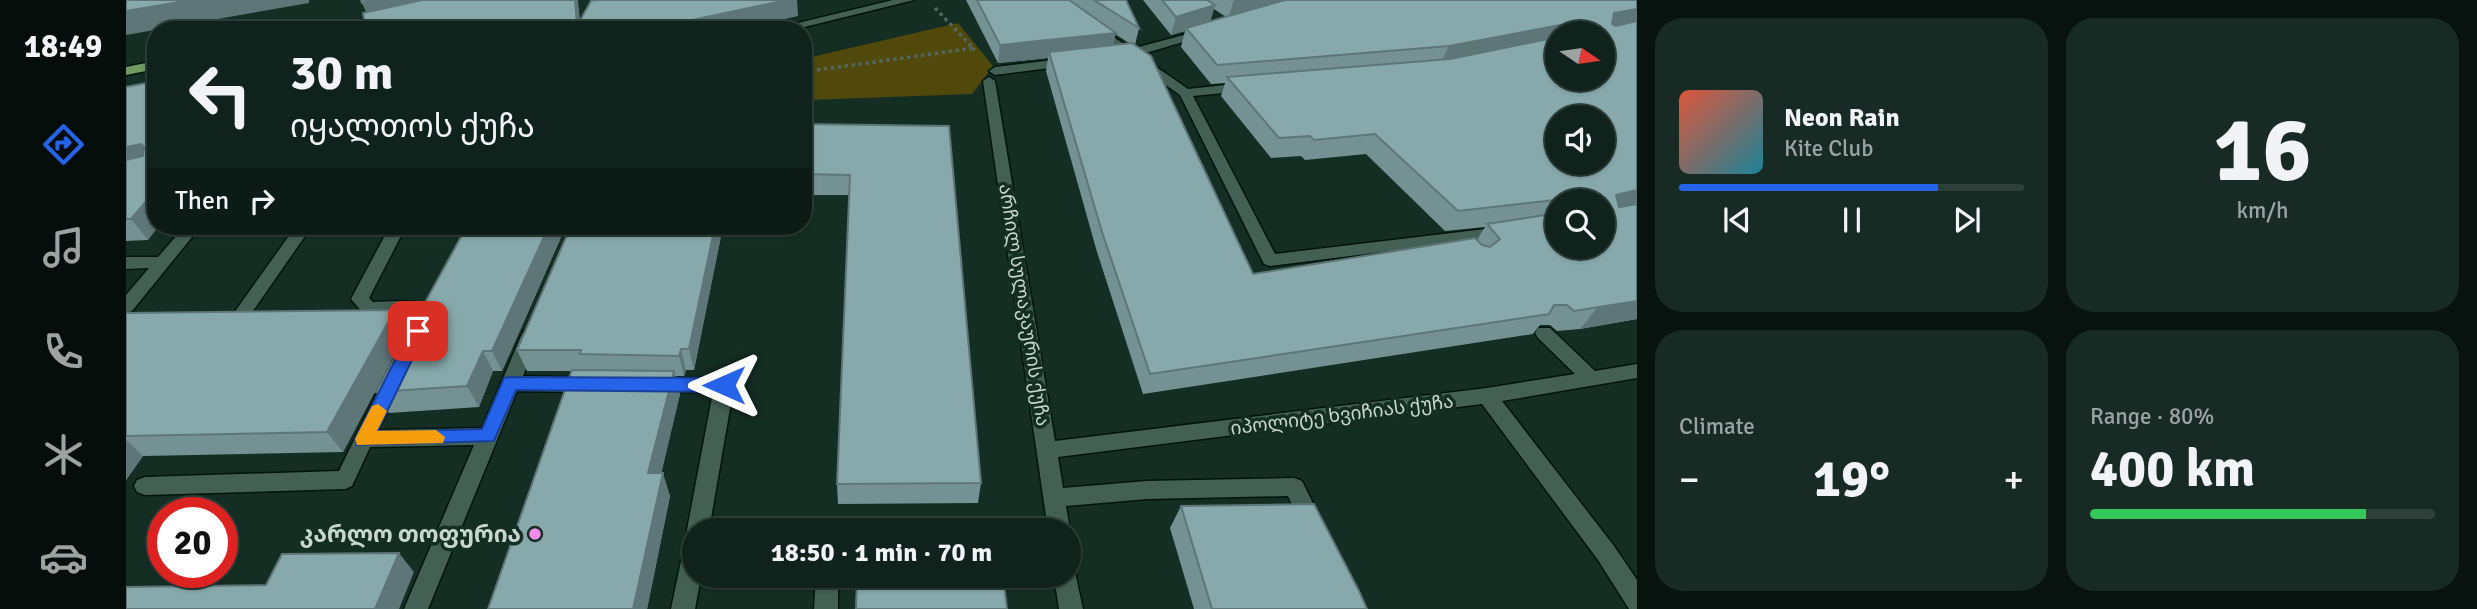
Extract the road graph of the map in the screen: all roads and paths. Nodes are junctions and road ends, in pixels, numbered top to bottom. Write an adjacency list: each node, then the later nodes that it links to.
1 (908, 0): 5 (street)
2 (927, 0): 8 (path)
3 (398, 20): 4 (main road)
4 (393, 21)
5 (812, 22)
6 (1085, 23): 9 (street)
7 (1214, 29): 9 (street)
8 (974, 48): 12 (path); 13 (path)
9 (1130, 55): 13 (street); 15 (street)
10 (147, 67): 11 (main road)
11 (126, 71)
12 (812, 71)
13 (992, 76): 38 (street, არჩილ სულაკაურის ქუჩა)
14 (1262, 85): 15 (street)
15 (1185, 93): 20 (street)
16 (1519, 230): 20 (street)
17 (186, 235): 22 (street)
18 (298, 235): 25 (street)
19 (393, 235): 28 (street)
20 (1455, 238): 21 (street)
21 (1468, 252)
22 (163, 262): 23 (street); 24 (street)
23 (126, 263)
24 (126, 307)
25 (242, 314)
26 (535, 323): 32 (street)
27 (1544, 333): 31 (street)
28 (411, 344)
29 (401, 365): 37 (street)
30 (1637, 372): 31 (street, იპოლიტე ხვიჩიას ქუჩა)
31 (1593, 380): 35 (street, იპოლიტე ხვიჩიას ქუჩა)
32 (510, 383): 33 (street); 36 (street)
33 (610, 385)
34 (635, 385): 41 (street)
35 (1487, 396): 38 (street, იპოლიტე ხვიჩიას ქუჩა); 47 (street)
36 (488, 436): 37 (street); 48 (street)
37 (364, 439): 39 (street)
38 (1047, 450): 40 (street, არჩილ სულაკაურის ქუჩა)
39 (145, 486)
40 (1054, 498): 42 (street, არჩილ სულაკაურის ქუჩა); 43 (street)
41 (700, 518)
42 (1057, 518)
43 (1324, 548)
44 (687, 588): 49 (street)
45 (826, 588): 50 (street)
46 (1068, 588): 51 (street)
47 (1637, 601)
48 (416, 609)
49 (683, 609)
50 (825, 609)
51 (1071, 609)

